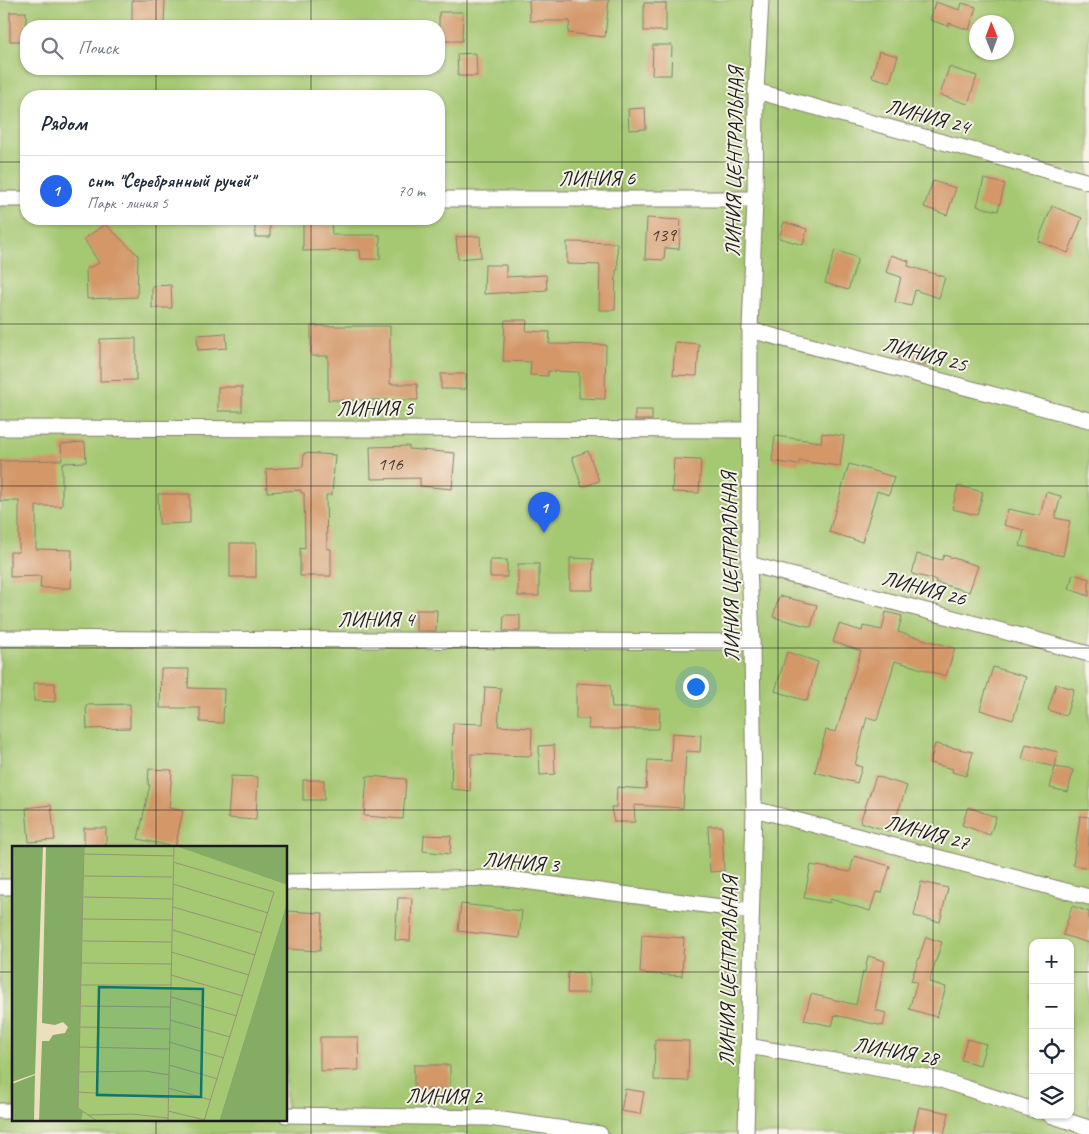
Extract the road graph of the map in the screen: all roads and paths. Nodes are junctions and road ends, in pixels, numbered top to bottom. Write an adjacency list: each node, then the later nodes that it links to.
1 (761, 0): 2 (street, ЛИНИЯ ЦЕНТРАЛЬНАЯ)
2 (756, 92): 3 (street, ЛИНИЯ 24); 7 (street, ЛИНИЯ ЦЕНТРАЛЬНАЯ)
3 (1089, 182)
4 (0, 199): 5 (street)
5 (20, 199)
6 (445, 199): 7 (street, ЛИНИЯ 6)
7 (755, 199): 8 (street, ЛИНИЯ ЦЕНТРАЛЬНАЯ)
8 (750, 330): 9 (street, ЛИНИЯ 25); 11 (street, ЛИНИЯ ЦЕНТРАЛЬНАЯ)
9 (1089, 420)
10 (0, 428): 11 (street, ЛИНИЯ 5)
11 (750, 430): 12 (street, ЛИНИЯ ЦЕНТРАЛЬНАЯ)
12 (749, 564): 14 (street, ЛИНИЯ ЦЕНТРАЛЬНАЯ); 15 (street, ЛИНИЯ 26)
13 (0, 638): 14 (street, ЛИНИЯ 4)
14 (752, 642): 16 (street, ЛИНИЯ ЦЕНТРАЛЬНАЯ)
15 (1089, 654)
16 (754, 809): 18 (street, ЛИНИЯ 27); 19 (street, ЛИНИЯ ЦЕНТРАЛЬНАЯ)
17 (288, 882): 19 (street, ЛИНИЯ 3)
18 (1089, 897)
19 (751, 911): 20 (street, ЛИНИЯ ЦЕНТРАЛЬНАЯ)
20 (748, 1046): 21 (street, ЛИНИЯ 28); 26 (street, ЛИНИЯ ЦЕНТРАЛЬНАЯ)
21 (1029, 1109)
22 (288, 1115): 25 (street, ЛИНИЯ 2)
23 (1062, 1119): 24 (street)
24 (1089, 1128)
25 (600, 1134)
26 (746, 1134)

